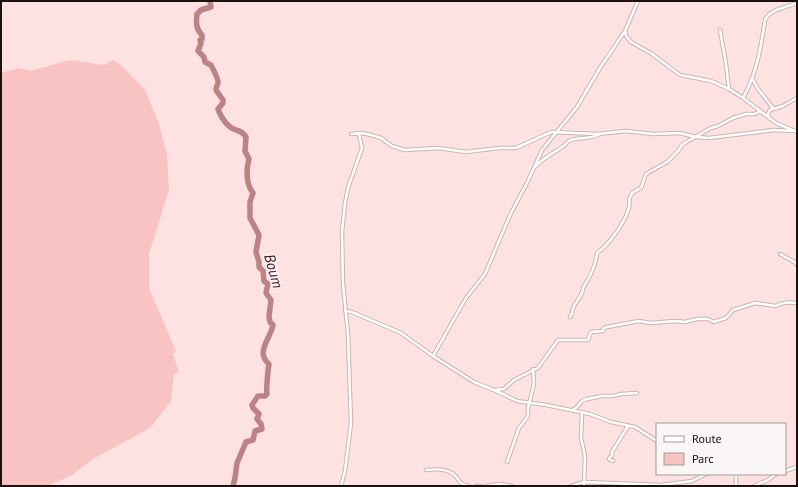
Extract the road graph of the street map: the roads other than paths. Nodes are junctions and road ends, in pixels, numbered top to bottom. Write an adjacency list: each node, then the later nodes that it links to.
1 (638, 1): 4 (street)
2 (797, 3): 7 (street)
3 (720, 30): 8 (street)
4 (625, 31): 5 (street); 6 (street)
5 (626, 37): 6 (street); 8 (street)
6 (620, 38): 18 (street)
7 (752, 78): 9 (street); 11 (street)
8 (729, 89): 9 (street)
9 (743, 98): 13 (street)
10 (797, 98): 12 (street)
11 (768, 104): 12 (street); 14 (street)
12 (773, 108): 14 (street)
13 (760, 111): 15 (street); 22 (street)
14 (768, 111): 15 (street)
15 (769, 118): 16 (street)
16 (793, 131): 17 (street); 22 (street)
17 (797, 132)
18 (557, 133): 20 (street); 21 (street); 23 (street)
19 (351, 134): 20 (street)
20 (359, 134): 27 (street)
21 (600, 134): 22 (street); 23 (street)
22 (696, 137): 28 (street)
23 (531, 172): 29 (street)
24 (780, 254): 25 (street)
25 (797, 265)
26 (797, 303): 30 (street)
27 (345, 311): 29 (street); 47 (street)
28 (570, 316)
29 (433, 356): 31 (street)
30 (533, 369): 31 (street); 33 (street)
31 (494, 390): 33 (street)
32 (637, 393): 34 (street)
33 (530, 402): 34 (street); 39 (street)
34 (571, 410): 35 (street)
35 (582, 413): 36 (street); 46 (street)
36 (628, 425): 37 (street); 38 (street)
37 (656, 440)
38 (613, 461)
39 (507, 462)
40 (797, 468): 42 (street)
41 (426, 470): 48 (street)
42 (786, 471)
43 (704, 475): 46 (street)
44 (736, 475): 55 (street)
45 (775, 475): 56 (street)
46 (584, 482): 53 (street); 54 (street)
47 (341, 486)
48 (469, 486)
49 (476, 486): 50 (street)
50 (480, 486)
51 (486, 486): 52 (street)
52 (512, 486)
53 (571, 486)
54 (584, 486)
55 (736, 486)
56 (754, 486)

